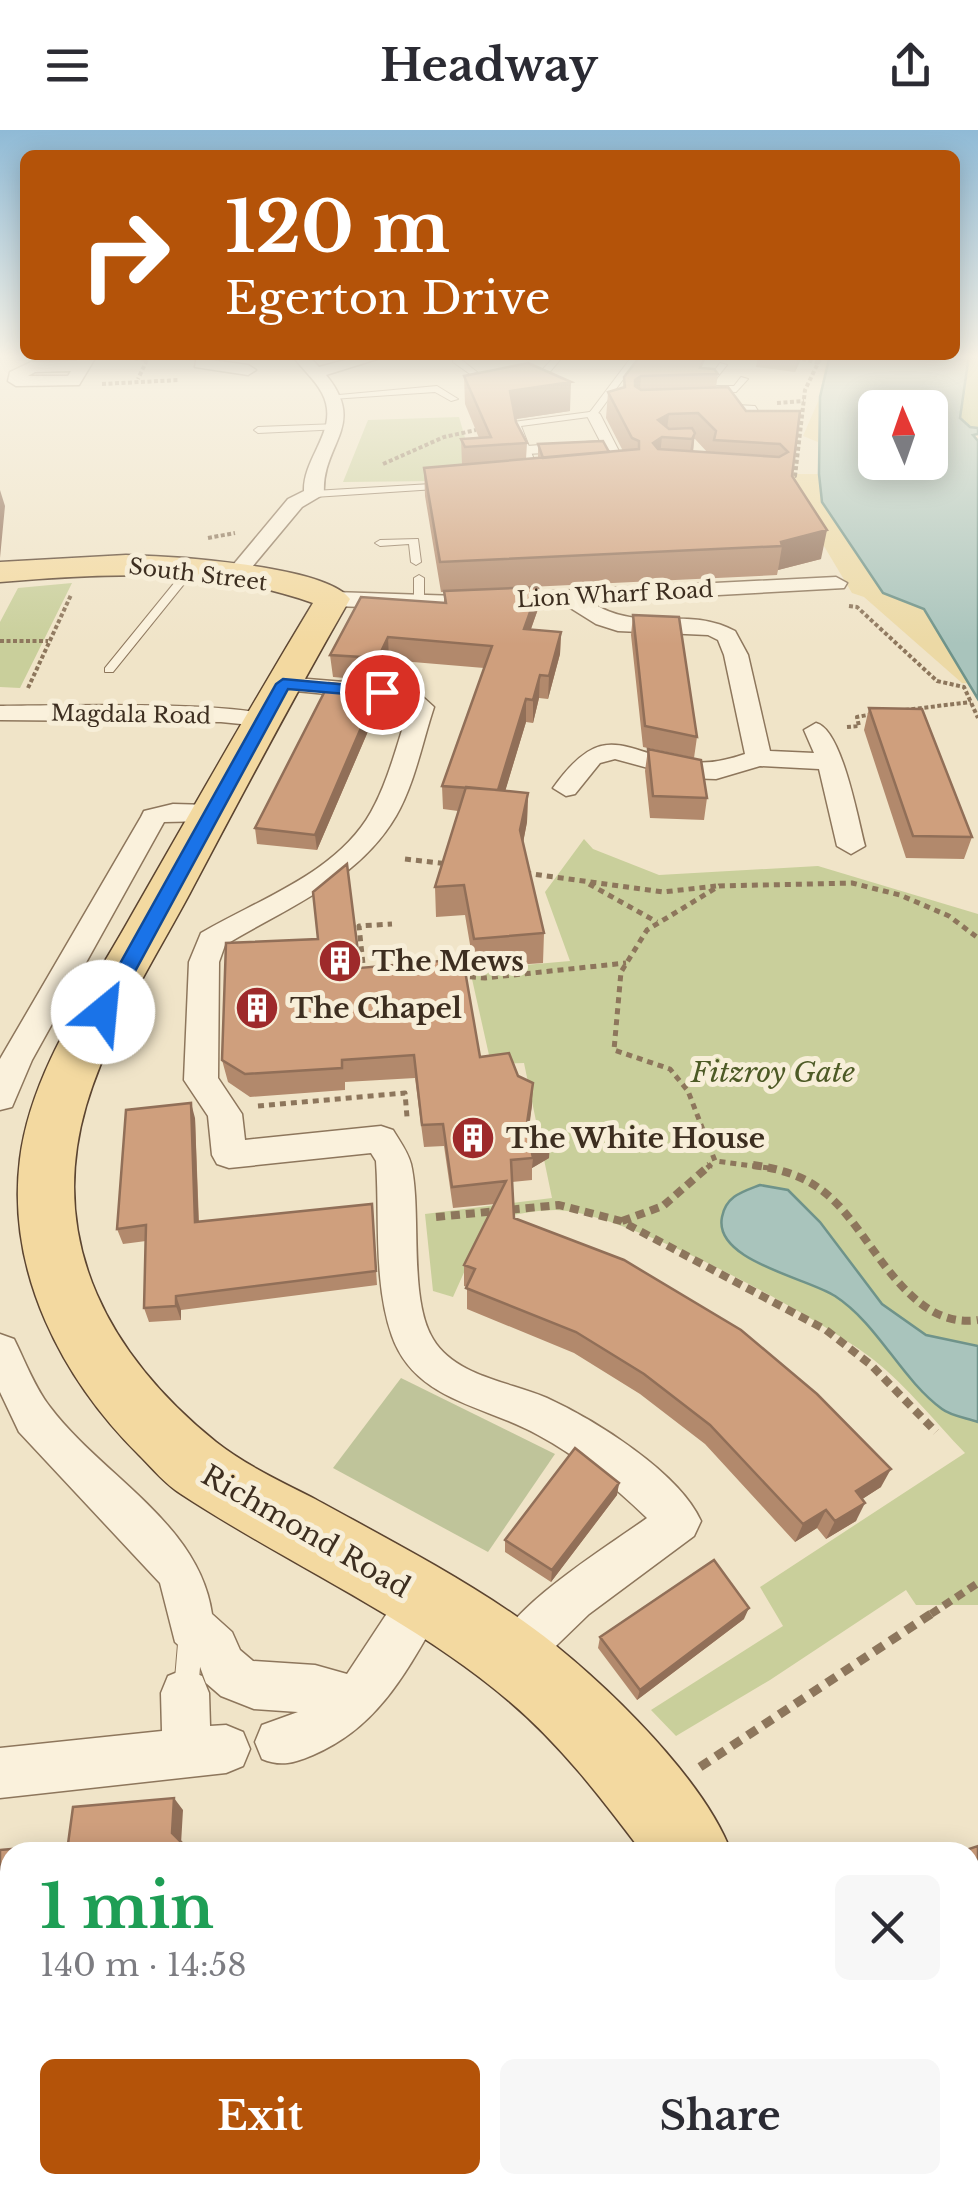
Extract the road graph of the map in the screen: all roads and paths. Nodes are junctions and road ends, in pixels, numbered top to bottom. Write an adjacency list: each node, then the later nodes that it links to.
1 (326, 451): 13 (street)
2 (412, 451): 6 (path)
3 (526, 451): 10 (lane)
4 (611, 451): 7 (street)
5 (799, 451): 8 (path)
6 (375, 468)
7 (623, 473)
8 (776, 478)
9 (554, 479): 10 (lane)
10 (537, 480): 11 (lane)
11 (524, 481)
12 (456, 485): 13 (lane)
13 (314, 494): 19 (street)
14 (380, 543): 15 (lane)
15 (416, 562)
16 (80, 565): 17 (main road, South Street); 18 (main road, South Street); 26 (path)
17 (192, 568): 19 (main road, South Street); 27 (lane)
18 (0, 572)
19 (235, 575): 23 (main road, South Street)
20 (419, 578): 24 (lane)
21 (839, 594): 22 (street, Lion Wharf Road); 29 (path)
22 (570, 598): 24 (street, Lion Wharf Road); 36 (street)
23 (333, 600): 24 (street, Lion Wharf Road); 28 (main road, Richmond Road)
24 (419, 602)
25 (0, 641): 26 (path)
26 (48, 641): 31 (path)
27 (109, 670)
28 (283, 684): 34 (main road, Richmond Road); 55 (street)
29 (970, 702): 30 (path); 33 (path)
30 (890, 712)
31 (9, 713): 34 (street, Magdala Road)
32 (874, 714): 35 (path)
33 (978, 718)
34 (262, 719): 39 (main road, Richmond Road)
35 (816, 730): 37 (street)
36 (759, 758): 37 (street); 38 (street)
37 (830, 762): 40 (street)
38 (566, 788)
39 (210, 814): 52 (street); 61 (main road, Richmond Road)
40 (851, 846)
41 (405, 859): 42 (path)
42 (461, 866)
43 (517, 872): 44 (path)
44 (586, 882): 45 (path); 46 (path)
45 (720, 886): 46 (path); 48 (path)
46 (658, 923): 49 (path)
47 (392, 924): 51 (path)
48 (978, 936)
49 (627, 963): 50 (path); 54 (path)
50 (455, 976)
51 (365, 985)
52 (8, 1060): 53 (street)
53 (0, 1098)
54 (716, 1161): 56 (path); 57 (path)
55 (400, 1221): 56 (path); 63 (street)
56 (621, 1221): 59 (path)
57 (978, 1320)
58 (0, 1352): 62 (street)
59 (936, 1432)
60 (978, 1583): 68 (path)
61 (423, 1599): 63 (main road, Richmond Road); 65 (street)
62 (191, 1626): 64 (lane); 65 (street)
63 (512, 1656): 70 (main road, Richmond Road)
64 (185, 1694): 67 (street)
65 (357, 1700): 66 (street)
66 (279, 1742): 67 (lane)
67 (207, 1751): 69 (street)
68 (695, 1770)
69 (0, 1773)
70 (683, 1842)

